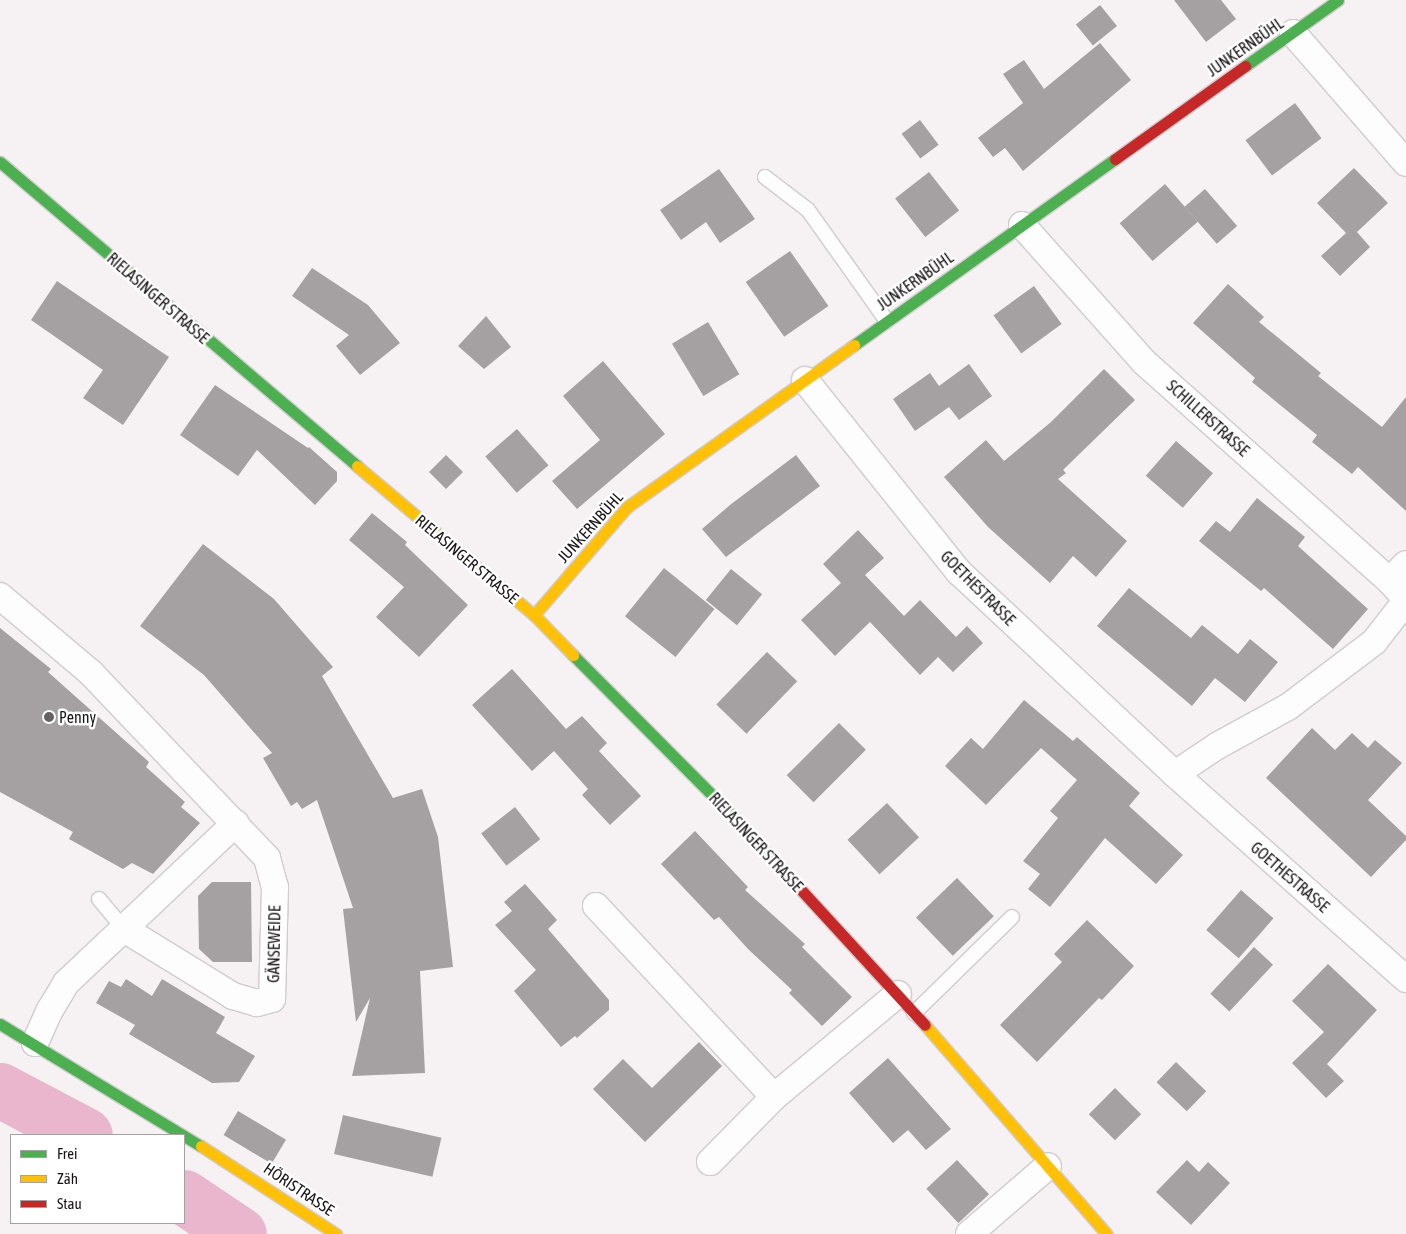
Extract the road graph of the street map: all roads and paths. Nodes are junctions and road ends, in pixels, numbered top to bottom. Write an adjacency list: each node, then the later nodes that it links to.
1 (1338, 0): 2 (street, JUNKERNBÜHL)
2 (1292, 33): 4 (street); 6 (street, JUNKERNBÜHL)
3 (0, 162): 11 (street, RIELASINGER STRASSE)
4 (1406, 163)
5 (765, 177): 7 (lane)
6 (1022, 225): 7 (street, JUNKERNBÜHL); 9 (street, SCHILLERSTRASSE)
7 (887, 321): 8 (street, JUNKERNBÜHL)
8 (805, 380): 11 (street, JUNKERNBÜHL); 12 (street, GOETHESTRASSE)
9 (1402, 586): 12 (street)
10 (0, 596): 13 (street, GÄNSEWEIDE)
11 (534, 614): 19 (street, RIELASINGER STRASSE)
12 (1175, 774): 18 (street, GOETHESTRASSE)
13 (236, 823): 17 (street); 17 (street, GÄNSEWEIDE)
14 (99, 899): 17 (lane)
15 (596, 906): 22 (street)
16 (1012, 917): 19 (lane)
17 (124, 929): 21 (street)
18 (1406, 979)
19 (906, 1003): 22 (street); 26 (street, RIELASINGER STRASSE)
20 (0, 1024): 21 (street, HÖRISTRASSE)
21 (35, 1043): 23 (street, HÖRISTRASSE)
22 (774, 1097): 25 (street)
23 (183, 1134)
24 (185, 1135): 27 (street, HÖRISTRASSE)
25 (710, 1162)
26 (1048, 1166): 28 (street); 29 (street, RIELASINGER STRASSE)
27 (336, 1234)
28 (969, 1234)
29 (1107, 1234)

